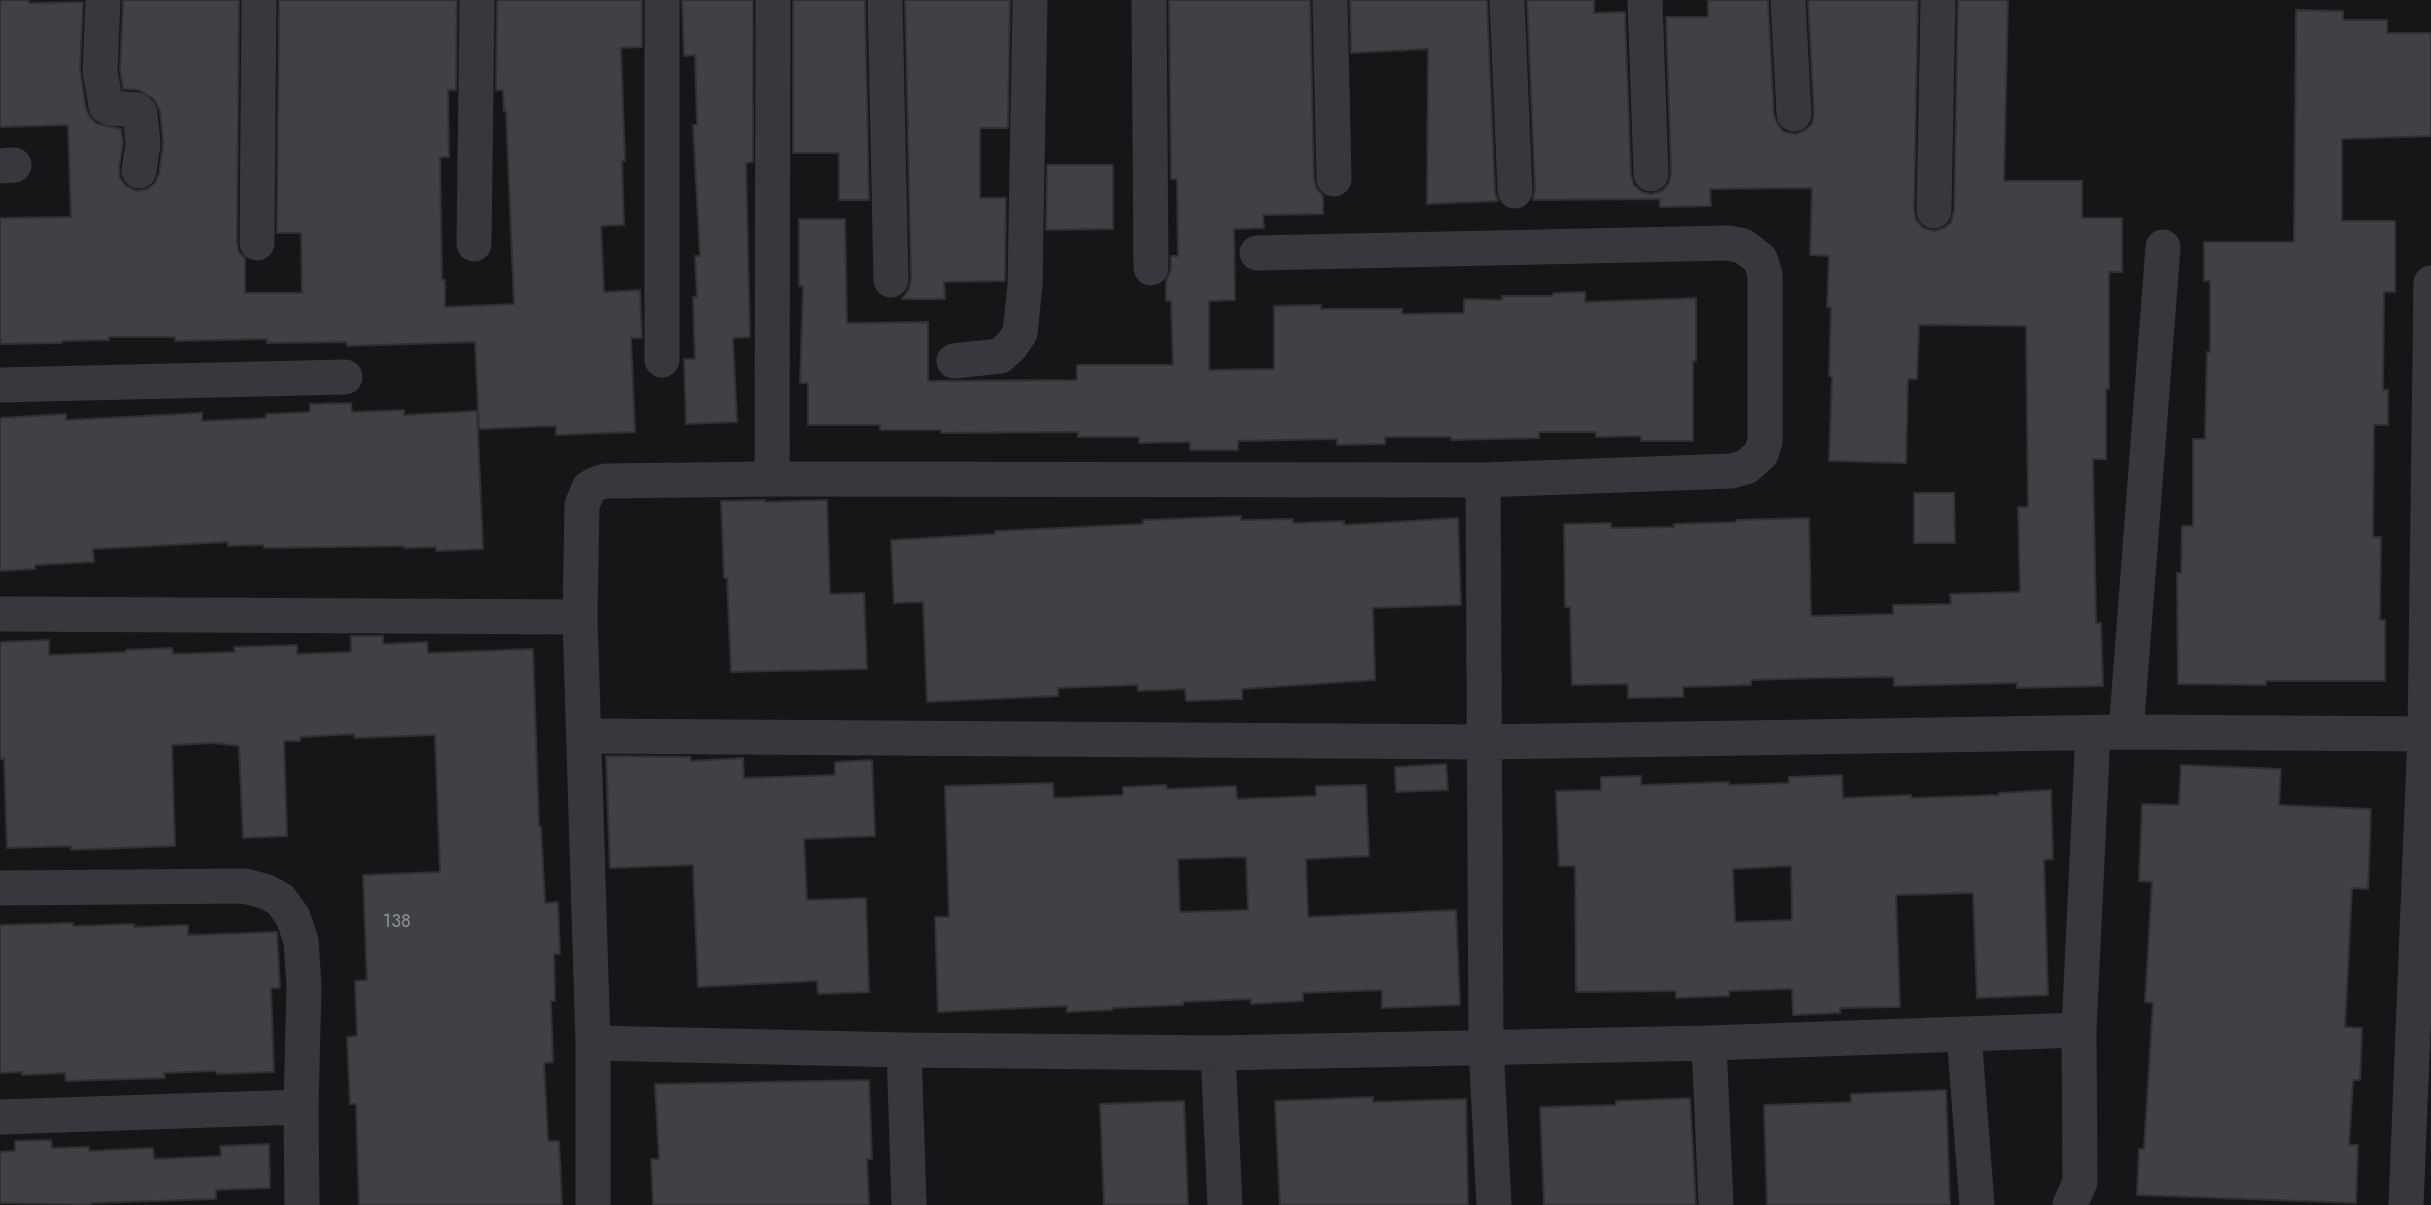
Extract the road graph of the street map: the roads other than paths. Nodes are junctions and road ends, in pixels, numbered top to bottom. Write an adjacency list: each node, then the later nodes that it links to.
1 (103, 0): 15 (street)
2 (259, 0): 20 (street)
3 (477, 0): 21 (street)
4 (662, 0): 27 (street)
5 (773, 0): 31 (street)
6 (884, 0): 25 (street)
7 (1030, 0): 28 (street)
8 (1149, 0): 24 (street)
9 (1330, 0): 17 (street)
10 (1507, 0): 18 (street)
11 (1645, 0): 16 (street)
12 (1788, 0): 14 (street)
13 (1938, 0): 19 (street)
14 (1794, 114)
15 (139, 171)
16 (1651, 174)
17 (1334, 179)
18 (1515, 191)
19 (1934, 211)
20 (257, 243)
21 (474, 244)
22 (2163, 247): 35 (street)
23 (1257, 253): 32 (street)
24 (1151, 268)
25 (891, 280)
26 (2431, 283): 36 (street)
27 (662, 360)
28 (954, 361)
29 (345, 377): 30 (street)
30 (0, 385)
31 (772, 479): 32 (street); 34 (street)
32 (1483, 480): 38 (street)
33 (0, 614): 34 (street)
34 (580, 617): 37 (street)
35 (2109, 732): 36 (street); 38 (street); 40 (street)
36 (2425, 734): 49 (street)
37 (584, 736): 38 (street); 42 (street)
38 (1486, 742): 44 (street)
39 (0, 888): 47 (street)
40 (2079, 1030): 41 (street); 57 (street)
41 (1964, 1034): 43 (street); 56 (street)
42 (593, 1043): 45 (street); 51 (street)
43 (1709, 1043): 44 (street); 55 (street)
44 (1486, 1046): 46 (street); 54 (street)
45 (904, 1050): 46 (street); 52 (street)
46 (1218, 1053): 53 (street)
47 (301, 1107): 48 (street); 50 (street)
48 (0, 1117)
49 (2415, 1182)
50 (302, 1205)
51 (593, 1205)
52 (909, 1205)
53 (1225, 1205)
54 (1494, 1205)
55 (1716, 1205)
56 (1978, 1205)
57 (2070, 1205)

